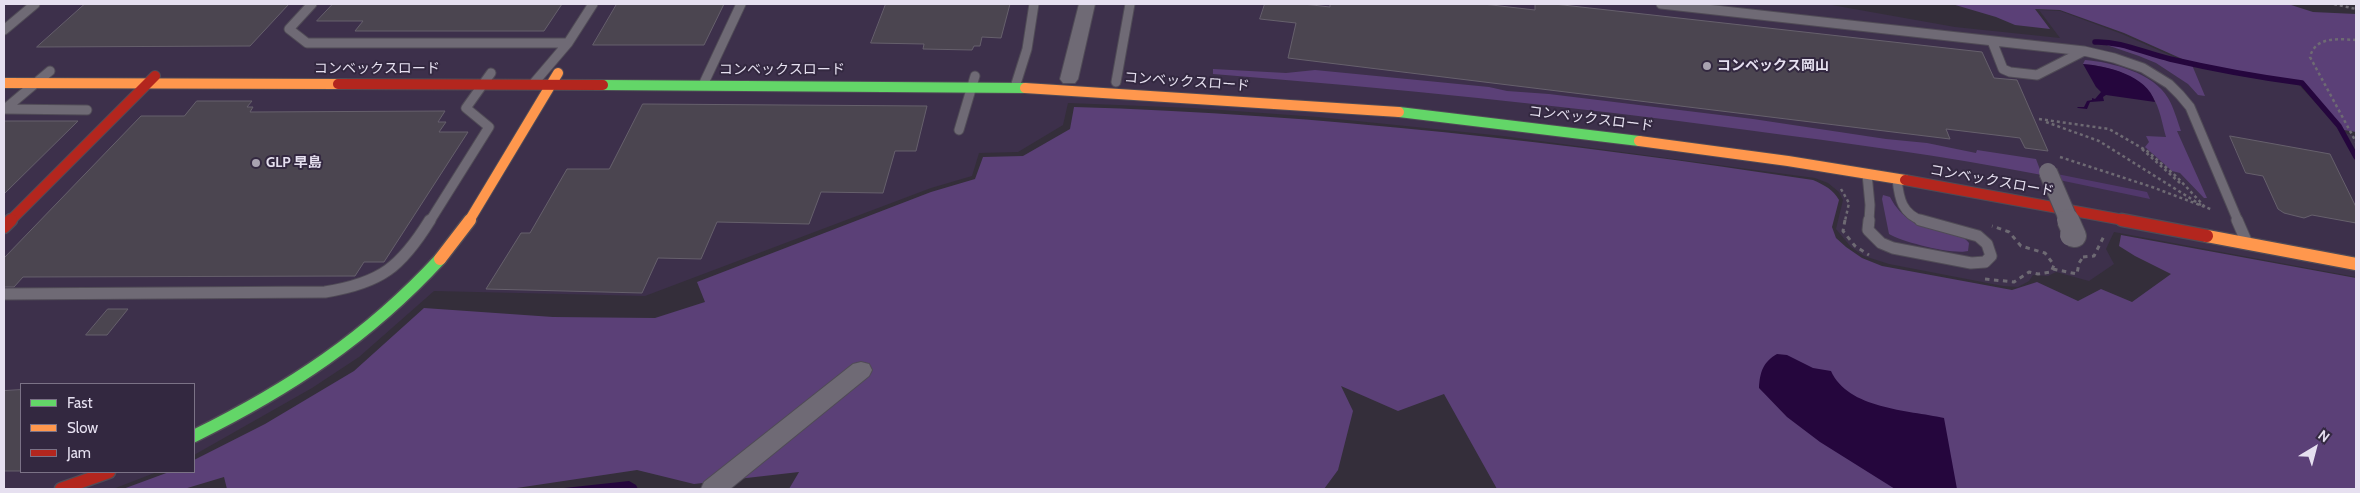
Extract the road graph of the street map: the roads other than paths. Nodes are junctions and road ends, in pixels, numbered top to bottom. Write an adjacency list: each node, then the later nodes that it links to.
1 (35, 4): 9 (lane)
2 (312, 4): 11 (lane)
3 (593, 4): 11 (lane)
4 (741, 4): 31 (lane)
5 (1034, 4): 23 (lane)
6 (1087, 4): 21 (street)
7 (1130, 4): 24 (lane)
8 (1661, 4): 10 (lane)
9 (4, 30)
10 (1992, 41): 12 (lane); 12 (lane)
11 (568, 43): 16 (lane)
12 (2084, 51): 42 (lane)
13 (4, 71): 14 (street)
14 (55, 71): 26 (lane)
15 (140, 71): 27 (street)
16 (542, 73): 17 (street, コンベックスロード); 19 (street, コンベックスロード); 29 (lane)
17 (558, 73): 18 (street, コンベックスロード); 30 (street)
18 (608, 73)
19 (485, 76): 27 (street, コンベックスロード); 29 (street, コンベックスロード); 44 (lane)
20 (956, 76): 22 (street, コンベックスロード)
21 (1069, 79): 23 (street, コンベックスロード); 24 (street, コンベックスロード)
22 (974, 81): 23 (street, コンベックスロード); 31 (street, コンベックスロード); 35 (lane)
23 (1016, 82): 37 (street, コンベックスロード)
24 (1116, 82): 28 (street, コンベックスロード)
25 (4, 83): 26 (street, コンベックスロード)
26 (36, 83): 27 (street, コンベックスロード); 33 (lane)
27 (148, 83): 40 (street)
28 (1135, 83)
29 (533, 84): 30 (street, コンベックスロード)
30 (552, 84): 31 (street, コンベックスロード); 46 (street)
31 (703, 85)
32 (1328, 96): 39 (street, コンベックスロード)
33 (4, 109): 34 (lane)
34 (87, 110)
35 (959, 130)
36 (2048, 172): 41 (street, bridge)
37 (1866, 174): 38 (street, コンベックスロード); 38 (lane)
38 (1897, 179): 42 (street, コンベックスロード)
39 (2184, 220)
40 (4, 226)
41 (2077, 242)
42 (2246, 243): 43 (street, コンベックスロード)
43 (2356, 264)
44 (4, 294)
45 (861, 370): 49 (street)
46 (195, 435)
47 (106, 473): 48 (street)
48 (61, 489)
49 (713, 489)

